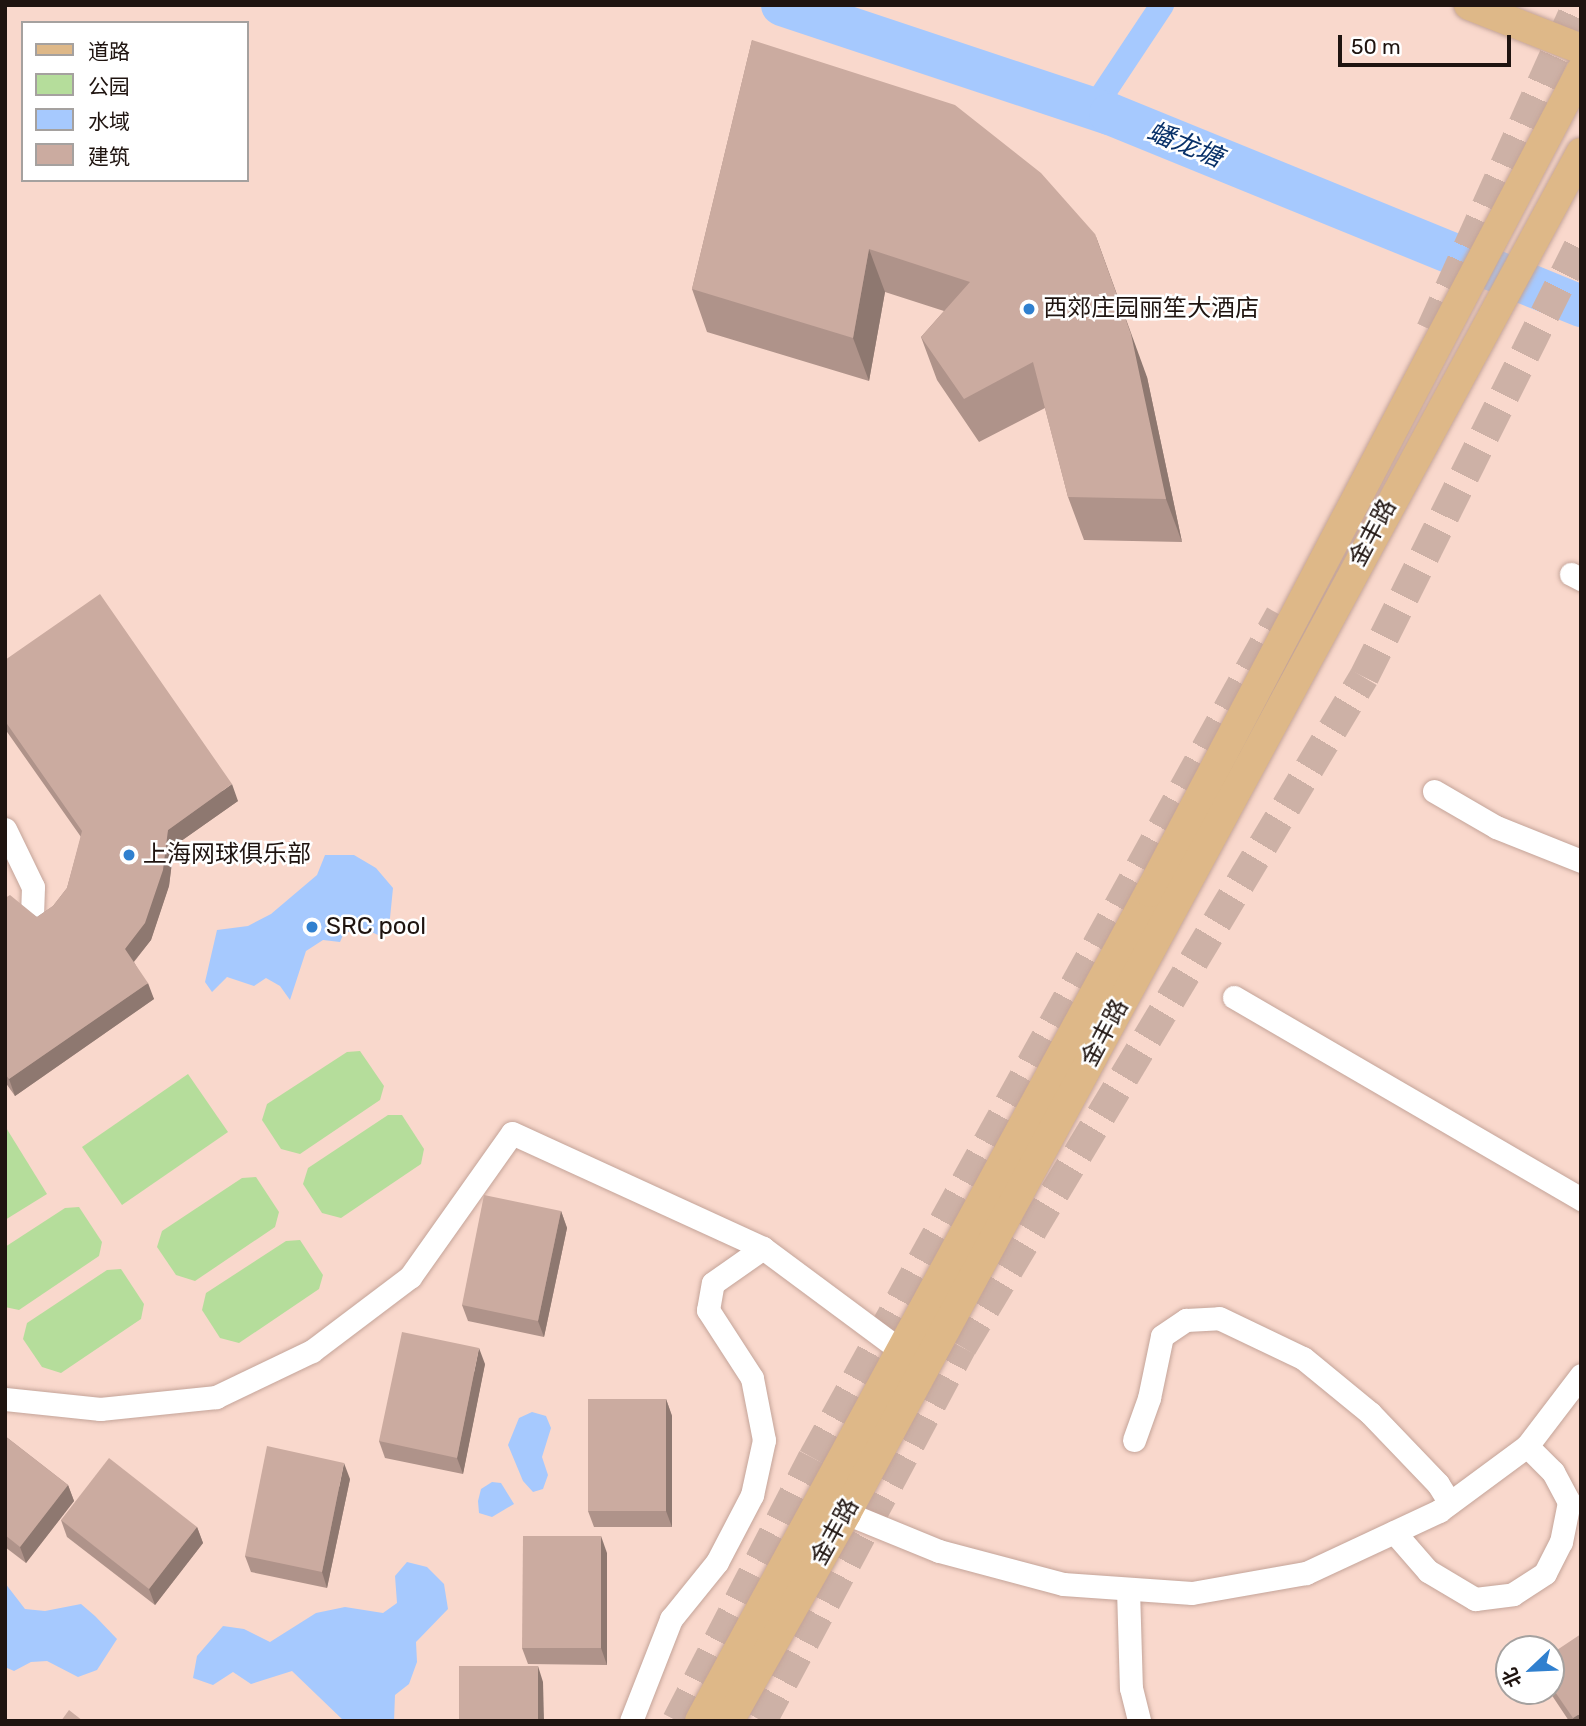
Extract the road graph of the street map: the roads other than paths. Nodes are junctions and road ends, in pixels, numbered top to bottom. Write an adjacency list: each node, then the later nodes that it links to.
1 (1469, 5): 2 (main road)
2 (1581, 50)
3 (1581, 71): 12 (main road)
4 (1581, 153): 12 (main road, 金丰路)
5 (1434, 791): 7 (lane)
6 (5, 829): 8 (lane)
7 (1581, 861)
8 (32, 911)
9 (1234, 997): 10 (lane)
10 (1581, 1199)
11 (763, 1248): 12 (lane); 14 (lane); 21 (lane)
12 (913, 1360): 18 (main road, 金丰路); 22 (main road)
13 (1581, 1375): 16 (lane)
14 (5, 1399)
15 (1134, 1440): 17 (lane)
16 (1527, 1446): 17 (lane); 19 (lane)
17 (1450, 1503): 19 (lane)
18 (846, 1513): 20 (lane); 23 (main road, 金丰路)
19 (1394, 1532): 20 (lane)
20 (1128, 1589): 24 (lane)
21 (631, 1721)
22 (700, 1721)
23 (729, 1721)
24 (1139, 1721)

